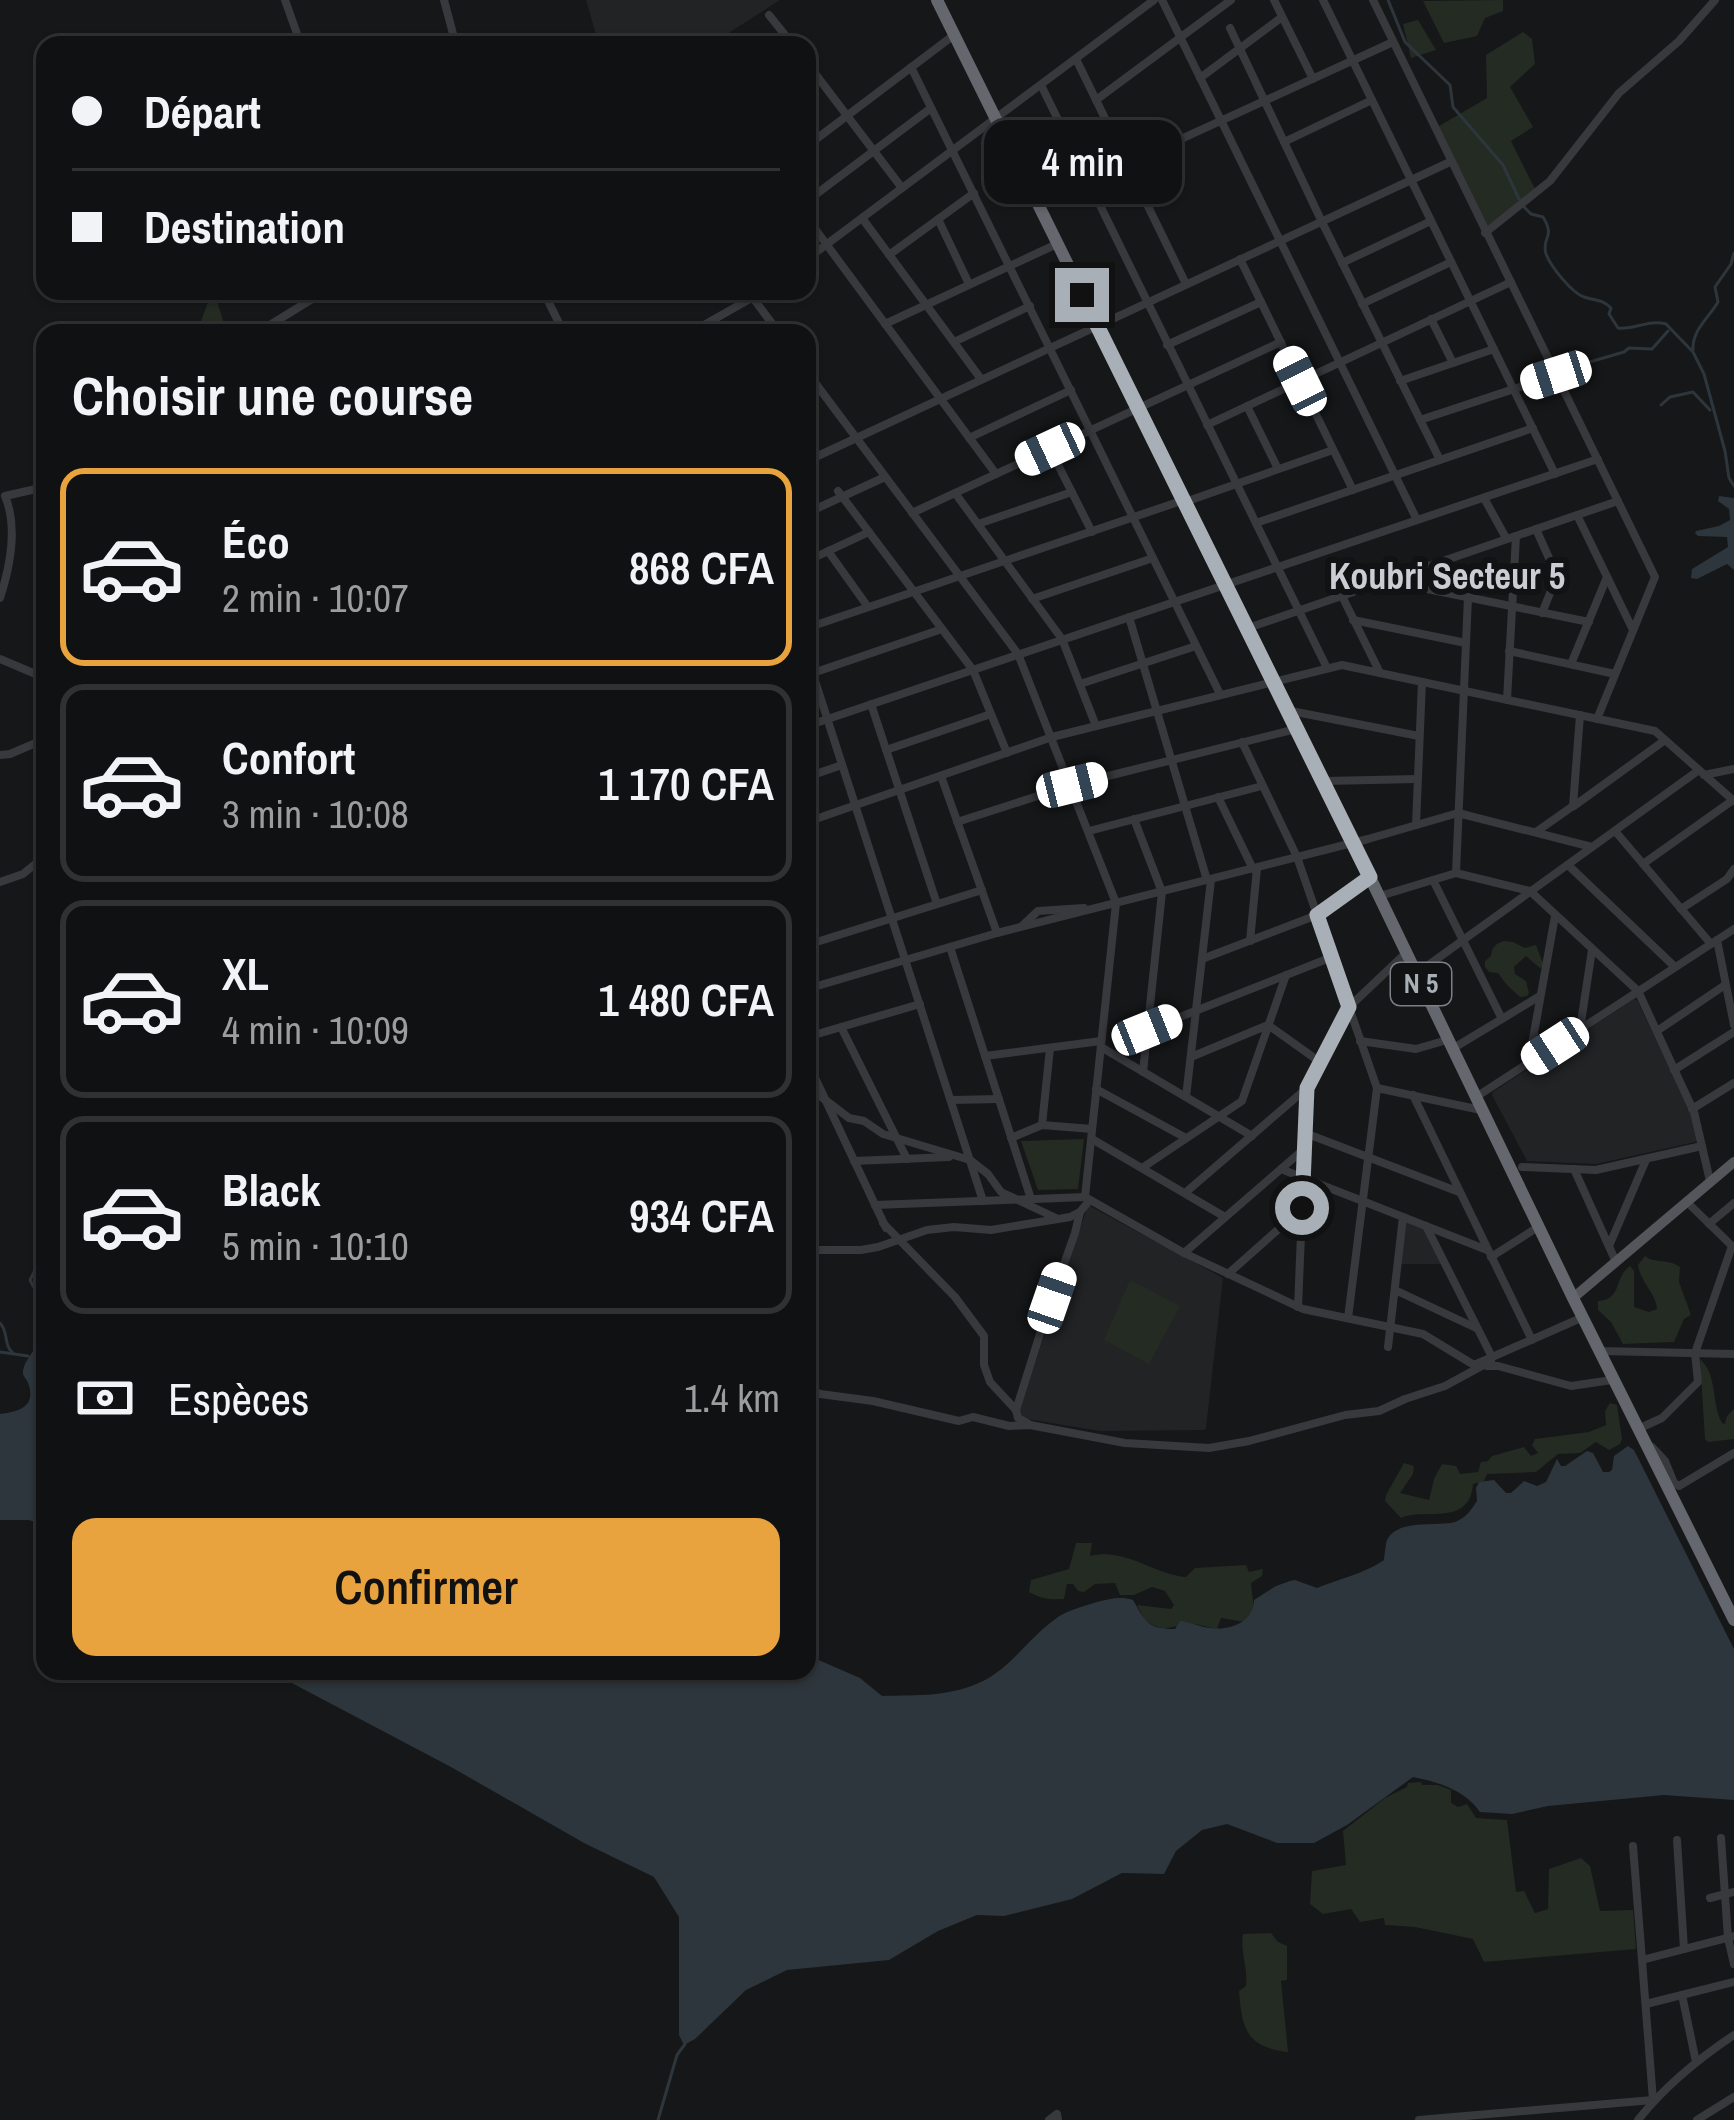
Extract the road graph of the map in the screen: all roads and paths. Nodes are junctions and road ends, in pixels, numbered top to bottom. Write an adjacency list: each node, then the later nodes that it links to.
1 (285, 0): 14 (street)
2 (444, 0): 15 (street)
3 (937, 0): 13 (highway, N 5)
4 (1158, 0): 17 (street); 20 (street)
5 (1231, 0): 17 (street)
6 (1274, 0): 11 (street)
7 (1323, 0): 21 (street)
8 (1373, 0): 18 (street)
9 (1715, 0): 51 (street)
10 (769, 15): 16 (street)
11 (1282, 16): 19 (street); 25 (street)
12 (1230, 28): 19 (street)
13 (954, 35): 22 (street); 32 (highway, N 5)
14 (298, 36)
15 (454, 36)
16 (786, 36)
17 (1180, 38): 24 (street); 27 (street)
18 (1393, 42): 21 (street); 38 (street)
19 (1240, 48): 24 (street); 29 (street)
20 (1076, 58): 26 (street); 27 (street)
21 (1353, 61): 25 (street); 28 (street)
22 (911, 67): 30 (street); 31 (street)
23 (816, 75): 31 (street)
24 (1200, 78): 33 (street)
25 (1312, 80): 29 (street)
26 (1040, 85): 32 (street); 41 (street)
27 (1096, 100): 39 (street)
28 (1372, 100): 35 (street); 40 (street)
29 (1265, 101): 33 (street); 35 (street)
30 (932, 108): 36 (street); 37 (street)
31 (847, 116): 34 (street); 37 (street)
32 (995, 118): 36 (street); 45 (highway, N 5)
33 (1222, 122): 39 (street); 52 (street)
34 (816, 139)
35 (1284, 142): 48 (street)
36 (953, 150): 42 (street); 43 (street)
37 (873, 151): 42 (street); 44 (street)
38 (1450, 162): 40 (street); 51 (street)
39 (1127, 164): 41 (street); 63 (street)
40 (1411, 180): 48 (street); 49 (street)
41 (1088, 182): 45 (street); 67 (street)
42 (902, 188): 46 (street)
43 (974, 193): 47 (street); 60 (street)
44 (816, 194)
45 (1038, 204): 54 (highway, N 5)
46 (862, 218): 53 (street); 56 (street)
47 (938, 219): 56 (street); 62 (street)
48 (1322, 221): 52 (street); 59 (street)
49 (1432, 221): 58 (street); 59 (street)
50 (816, 230): 53 (street)
51 (1485, 233): 61 (street)
52 (1280, 241): 57 (street); 83 (street)
53 (826, 244): 55 (street); 73 (street)
54 (1057, 244): 60 (street); 76 (highway, N 5)
55 (816, 252)
56 (889, 254): 69 (street)
57 (1240, 259): 63 (street); 68 (street)
58 (1451, 262): 66 (street); 70 (street)
59 (1342, 263): 70 (street)
60 (1010, 266): 62 (street); 71 (street)
61 (1510, 282): 66 (street); 85 (street)
62 (970, 284): 69 (street)
63 (1186, 284): 67 (street)
64 (311, 300): 74 (street)
65 (742, 300): 75 (street)
66 (1470, 301): 72 (street); 82 (street)
67 (1146, 302): 76 (street); 80 (street)
68 (1261, 302): 78 (street); 80 (street)
69 (926, 304): 73 (street); 77 (street)
70 (1362, 304): 79 (street)
71 (1030, 307): 77 (street); 81 (street)
72 (1431, 319): 79 (street); 84 (street)
73 (885, 323): 93 (street)
74 (272, 324)
75 (704, 324)
76 (1097, 325): 81 (street); 95 (highway, N 5)
77 (954, 342): 86 (street)
78 (1281, 342): 87 (street); 90 (street)
79 (1381, 343): 83 (street); 88 (street)
80 (1167, 345): 90 (street)
81 (1050, 347): 86 (street); 92 (street)
82 (1494, 349): 84 (street); 91 (street)
83 (1340, 362): 87 (street); 110 (street)
84 (1453, 363): 88 (street)
85 (1556, 375): 91 (street); 105 (street)
86 (981, 380): 93 (street)
87 (1300, 381): 94 (street); 103 (street)
88 (1400, 381): 96 (street)
89 (816, 383): 100 (street)
90 (1188, 386): 95 (street); 97 (street)
91 (1514, 389): 96 (street); 98 (street)
92 (1071, 390): 99 (street); 101 (street)
93 (940, 399): 100 (street); 101 (street)
94 (1247, 406): 97 (street); 107 (street)
95 (1138, 408): 99 (street); 119 (highway, N 5)
96 (1420, 420): 106 (street)
97 (1207, 425): 112 (street)
98 (1533, 428): 106 (street); 109 (street)
99 (1090, 430): 102 (street); 124 (street)
100 (856, 438): 104 (street); 111 (street)
101 (969, 438): 108 (street)
102 (1050, 449): 108 (street); 115 (street)
103 (1334, 450): 107 (street); 114 (street)
104 (816, 456)
105 (1598, 459): 109 (street); 120 (street)
106 (1440, 460): 110 (street)
107 (1278, 469): 112 (street)
108 (996, 474): 116 (street)
109 (1555, 474): 118 (street)
110 (1395, 475): 114 (street); 125 (street)
111 (885, 477): 117 (street); 122 (street)
112 (1236, 484): 119 (street); 126 (street)
113 (36, 489): 143 (street)
114 (1353, 490): 126 (street)
115 (1072, 492): 127 (street); 130 (street)
116 (955, 493): 122 (street); 127 (street)
117 (840, 494): 121 (street); 129 (street)
118 (1484, 497): 125 (street); 131 (street)
119 (1184, 501): 124 (street); 140 (highway, N 5)
120 (1618, 501): 123 (street); 157 (street)
121 (816, 507)
122 (911, 513): 137 (street)
123 (1576, 515): 128 (street); 138 (street)
124 (1133, 518): 130 (street); 134 (street)
125 (1418, 520): 136 (street)
126 (1256, 523): 136 (street)
127 (978, 524): 135 (street)
128 (1536, 529): 131 (street); 150 (street)
129 (868, 532): 132 (street); 141 (street)
130 (1091, 532): 135 (street)
131 (1511, 538): 139 (street); 147 (street)
132 (828, 551): 133 (street); 148 (street)
133 (816, 557)
134 (1153, 557): 144 (street); 146 (street)
135 (1005, 561): 137 (street); 144 (street)
136 (1277, 567): 140 (street); 149 (street)
137 (959, 576): 141 (street); 162 (street)
138 (1607, 577): 153 (street); 157 (street)
139 (1386, 580): 142 (street); 145 (street)
140 (1226, 584): 146 (street); 155 (highway, N 5)
141 (914, 592): 148 (street); 156 (street)
142 (1342, 596): 149 (street); 152 (street)
143 (0, 598)
144 (1032, 598): 158 (street)
145 (1468, 598): 147 (street); 159 (street)
146 (1175, 602): 151 (street); 160 (street)
147 (1512, 607): 150 (street); 161 (street)
148 (868, 608): 154 (street)
149 (1299, 610): 155 (street); 166 (street)
150 (1542, 613): 153 (street)
151 (1129, 617): 158 (street); 164 (street)
152 (1354, 620): 159 (street); 169 (street)
153 (1588, 622): 165 (street)
154 (816, 625)
155 (1247, 628): 172 (highway, N 5)
156 (942, 629): 167 (street); 168 (street)
157 (1634, 630): 171 (street)
158 (1062, 639): 162 (street); 174 (street)
159 (1466, 643): 176 (street)
160 (1196, 646): 164 (street); 177 (street)
161 (1509, 651): 165 (street); 178 (street)
162 (1018, 654): 167 (street); 190 (street)
163 (0, 659): 170 (street)
164 (1143, 663): 174 (street); 180 (street)
165 (1571, 664): 171 (street)
166 (1328, 668): 169 (street); 172 (street)
167 (973, 670): 179 (street); 182 (street)
168 (816, 672)
169 (1380, 673): 173 (street)
170 (36, 674)
171 (1616, 674): 185 (street)
172 (1274, 680): 177 (street); 181 (highway, N 5)
173 (1422, 682): 176 (street); 189 (street)
174 (1080, 684): 187 (street)
175 (816, 690): 184 (street)
176 (1464, 691): 178 (street); 213 (street)
177 (1220, 694): 180 (street)
178 (1507, 700): 183 (street)
179 (871, 704): 184 (street); 194 (street)
180 (1157, 710): 187 (street); 197 (street)
181 (1288, 710): 188 (highway, N 5); 189 (street)
182 (991, 714): 194 (street); 195 (street)
183 (1580, 715): 185 (street); 212 (street)
184 (827, 718): 186 (street); 198 (street)
185 (1597, 719): 191 (street)
186 (816, 722)
187 (1096, 726): 190 (street)
188 (1297, 728): 192 (street); 204 (highway, N 5)
189 (1419, 736): 203 (street)
190 (1052, 737): 195 (street); 205 (street)
191 (1665, 740): 200 (street); 212 (street)
192 (1242, 742): 197 (street); 206 (street)
193 (36, 743): 196 (street)
194 (886, 750): 207 (street)
195 (1007, 753): 202 (street)
196 (0, 754)
197 (1171, 760): 205 (street); 211 (street)
198 (842, 765): 201 (street); 210 (street)
199 (1734, 769): 200 (street)
200 (1701, 772): 209 (street); 218 (street)
201 (816, 774)
202 (941, 776): 207 (street); 216 (street)
203 (1417, 779): 204 (street); 217 (street)
204 (1324, 782): 221 (highway, N 5)
205 (1072, 785): 216 (street); 219 (street)
206 (1262, 786): 208 (street); 223 (street)
207 (899, 790): 210 (street); 239 (street)
208 (1218, 797): 211 (street); 227 (street)
209 (1733, 801): 225 (street)
210 (855, 805): 214 (street); 243 (street)
211 (1185, 806): 215 (street); 231 (street)
212 (1573, 806): 220 (street)
213 (1458, 813): 217 (street); 220 (street); 229 (street)
214 (816, 819)
215 (1134, 819): 219 (street); 235 (street)
216 (957, 822): 234 (street)
217 (1416, 825): 221 (street)
218 (1615, 830): 222 (street); 225 (street)
219 (1089, 831): 238 (street)
220 (1535, 833): 222 (street)
221 (1353, 843): 223 (street); 230 (highway, N 5)
222 (1592, 847): 226 (street)
223 (1297, 857): 227 (street); 241 (street)
224 (36, 863): 233 (street)
225 (1643, 864): 240 (street)
226 (1568, 865): 236 (street); 256 (street)
227 (1255, 868): 231 (street); 247 (street)
228 (1734, 868): 240 (street)
229 (1456, 873): 232 (street); 236 (street)
230 (1370, 877): 237 (highway, N 5); 241 (street)
231 (1209, 880): 235 (street); 254 (street)
232 (1433, 880): 237 (street); 246 (street)
233 (0, 882)
234 (982, 890): 239 (street); 245 (street)
235 (1162, 892): 238 (street); 271 (street)
236 (1530, 892): 242 (street); 246 (street)
237 (1379, 896): 252 (highway, N 5)
238 (1116, 903): 245 (street); 275 (street)
239 (937, 904): 243 (street)
240 (1681, 909): 249 (street)
241 (1317, 915): 247 (street); 253 (street)
242 (1556, 915): 251 (street); 262 (street)
243 (892, 918): 248 (street); 255 (street)
244 (1734, 929): 249 (street)
245 (997, 933): 250 (street)
246 (1463, 940): 257 (street); 266 (street)
247 (1250, 941): 254 (street)
248 (816, 942)
249 (1714, 942): 256 (street); 259 (street)
250 (950, 947): 255 (street); 278 (street)
251 (1592, 949): 261 (street); 270 (street)
252 (1406, 953): 257 (highway, N 5); 264 (street)
253 (1331, 957): 258 (street); 264 (street)
254 (1202, 959): 265 (street)
255 (905, 960): 260 (street); 263 (street)
256 (1676, 967): 261 (street)
257 (1416, 974): 276 (highway, N 5)
258 (1286, 975): 265 (street); 267 (street)
259 (1726, 985): 269 (street); 272 (street)
260 (816, 986)
261 (1639, 991): 270 (street); 272 (street)
262 (1541, 995): 266 (street); 281 (street)
263 (920, 1004): 268 (street); 293 (street)
264 (1349, 1007): 274 (street); 280 (street)
265 (1196, 1011): 271 (street); 279 (street)
266 (1502, 1019): 276 (street)
267 (1268, 1025): 279 (street); 280 (street); 297 (street)
268 (841, 1027): 273 (street); 301 (street)
269 (1734, 1028): 282 (street)
270 (1580, 1029): 281 (street)
271 (1147, 1030): 283 (street)
272 (1657, 1031): 282 (street)
273 (816, 1034)
274 (1360, 1041): 276 (street); 287 (street)
275 (1101, 1044): 277 (street); 283 (street); 288 (street)
276 (1450, 1044): 295 (highway, N 5)
277 (1050, 1048): 278 (street); 298 (street)
278 (985, 1056): 294 (street)
279 (1191, 1057): 291 (street)
280 (1321, 1062): 286 (street)
281 (1529, 1062): 295 (street)
282 (1674, 1070): 296 (street)
283 (1143, 1072): 291 (street)
284 (816, 1080): 292 (street)
285 (1734, 1083): 296 (street)
286 (1307, 1088): 299 (street); 302 (street)
287 (1377, 1088): 290 (street); 308 (street)
288 (1096, 1089): 300 (street); 304 (street)
289 (816, 1093): 292 (street)
290 (1413, 1096): 295 (street); 320 (street)
291 (1186, 1097): 297 (street)
292 (825, 1100): 301 (street); 311 (street)
293 (951, 1100): 294 (street); 307 (street)
294 (998, 1100): 303 (street)
295 (1478, 1104): 336 (highway, N 5)
296 (1692, 1108): 305 (street)
297 (1219, 1116): 302 (street); 304 (street)
298 (1042, 1125): 300 (street); 303 (street)
299 (1305, 1133): 306 (street); 308 (street)
300 (1092, 1134): 314 (street); 322 (street)
301 (895, 1136): 307 (street); 309 (street)
302 (1252, 1136): 319 (street)
303 (1011, 1138): 321 (street)
304 (1186, 1138): 314 (street)
305 (1702, 1147): 310 (street); 318 (street)
306 (1304, 1148): 315 (street); 317 (street)
307 (966, 1158): 309 (street); 323 (street); 324 (street)
308 (1368, 1158): 320 (street); 325 (street)
309 (907, 1159): 311 (street)
310 (1646, 1159): 316 (street); 338 (street)
311 (854, 1161): 328 (street)
312 (1734, 1162): 318 (main road)
313 (1522, 1167): 316 (street)
314 (1142, 1168): 319 (street)
315 (1281, 1169): 317 (street); 331 (street)
316 (1574, 1169): 338 (street)
317 (1303, 1178): 325 (street); 329 (street)
318 (1710, 1183): 326 (main road)
319 (1185, 1193): 331 (street)
320 (1460, 1193): 342 (street)
321 (1030, 1199): 322 (street); 323 (street)
322 (1088, 1199): 330 (street); 341 (street)
323 (1012, 1200): 324 (street); 333 (street)
324 (983, 1201): 328 (street)
325 (1363, 1202): 332 (street); 349 (street)
326 (1687, 1202): 334 (street); 343 (main road)
327 (1734, 1203): 334 (street)
328 (875, 1205): 337 (street)
329 (1302, 1208): 344 (street); 347 (street)
330 (1080, 1212): 333 (street); 363 (street)
331 (1225, 1217): 341 (street)
332 (1403, 1217): 335 (street); 345 (street)
333 (1058, 1219): 337 (street)
334 (1709, 1224): 339 (street)
335 (1426, 1226): 342 (street); 351 (street)
336 (1538, 1227): 342 (street); 346 (highway, N 5)
337 (901, 1239): 340 (street); 363 (street)
338 (1609, 1246): 343 (street)
339 (1733, 1247): 355 (street)
340 (816, 1250)
341 (1184, 1253): 344 (street)
342 (1490, 1254): 352 (street)
343 (1616, 1262): 346 (main road)
344 (1228, 1274): 347 (street)
345 (1395, 1290): 350 (street); 351 (street)
346 (1573, 1298): 348 (highway, N 5)
347 (1298, 1307): 349 (street)
348 (1583, 1317): 352 (street); 354 (highway, N 5)
349 (1348, 1318): 350 (street)
350 (1390, 1327): 353 (street); 358 (street)
351 (1478, 1329): 357 (street)
352 (1532, 1340): 357 (street)
353 (1388, 1347)
354 (1599, 1351): 355 (street); 359 (highway, N 5)
355 (1695, 1353): 356 (street); 365 (street)
356 (1734, 1354)
357 (1494, 1356): 358 (street)
358 (1481, 1365): 359 (street); 364 (street)
359 (1614, 1380): 365 (highway, N 5)
360 (816, 1392): 361 (street)
361 (820, 1394): 362 (street); 364 (street)
362 (816, 1396)
363 (1016, 1410): 364 (street)
364 (1030, 1424)
365 (1640, 1428): 366 (street); 367 (highway, N 5)
366 (1734, 1453)
367 (1734, 1620)
368 (1721, 1838): 371 (street)
369 (1677, 1840): 374 (street)
370 (1633, 1846): 375 (street)
371 (1729, 1893): 372 (street); 373 (street)
372 (1710, 1898)
373 (1731, 1937): 374 (street); 376 (street)
374 (1684, 1949): 375 (street)
375 (1642, 1960): 379 (street)
376 (1734, 1964)
377 (1734, 1982): 378 (street)
378 (1682, 1995): 379 (street); 381 (street)
379 (1646, 2004): 383 (street)
380 (1734, 2035): 381 (street)
381 (1696, 2062): 383 (street)
382 (1734, 2097): 391 (street)
383 (1653, 2100): 384 (street); 390 (street)
384 (1582, 2106): 385 (street); 389 (street)
385 (1457, 2118): 388 (street)
386 (1049, 2120): 387 (street)
387 (1058, 2120)
388 (1419, 2120)
389 (1571, 2120)
390 (1638, 2120)
391 (1697, 2120)

